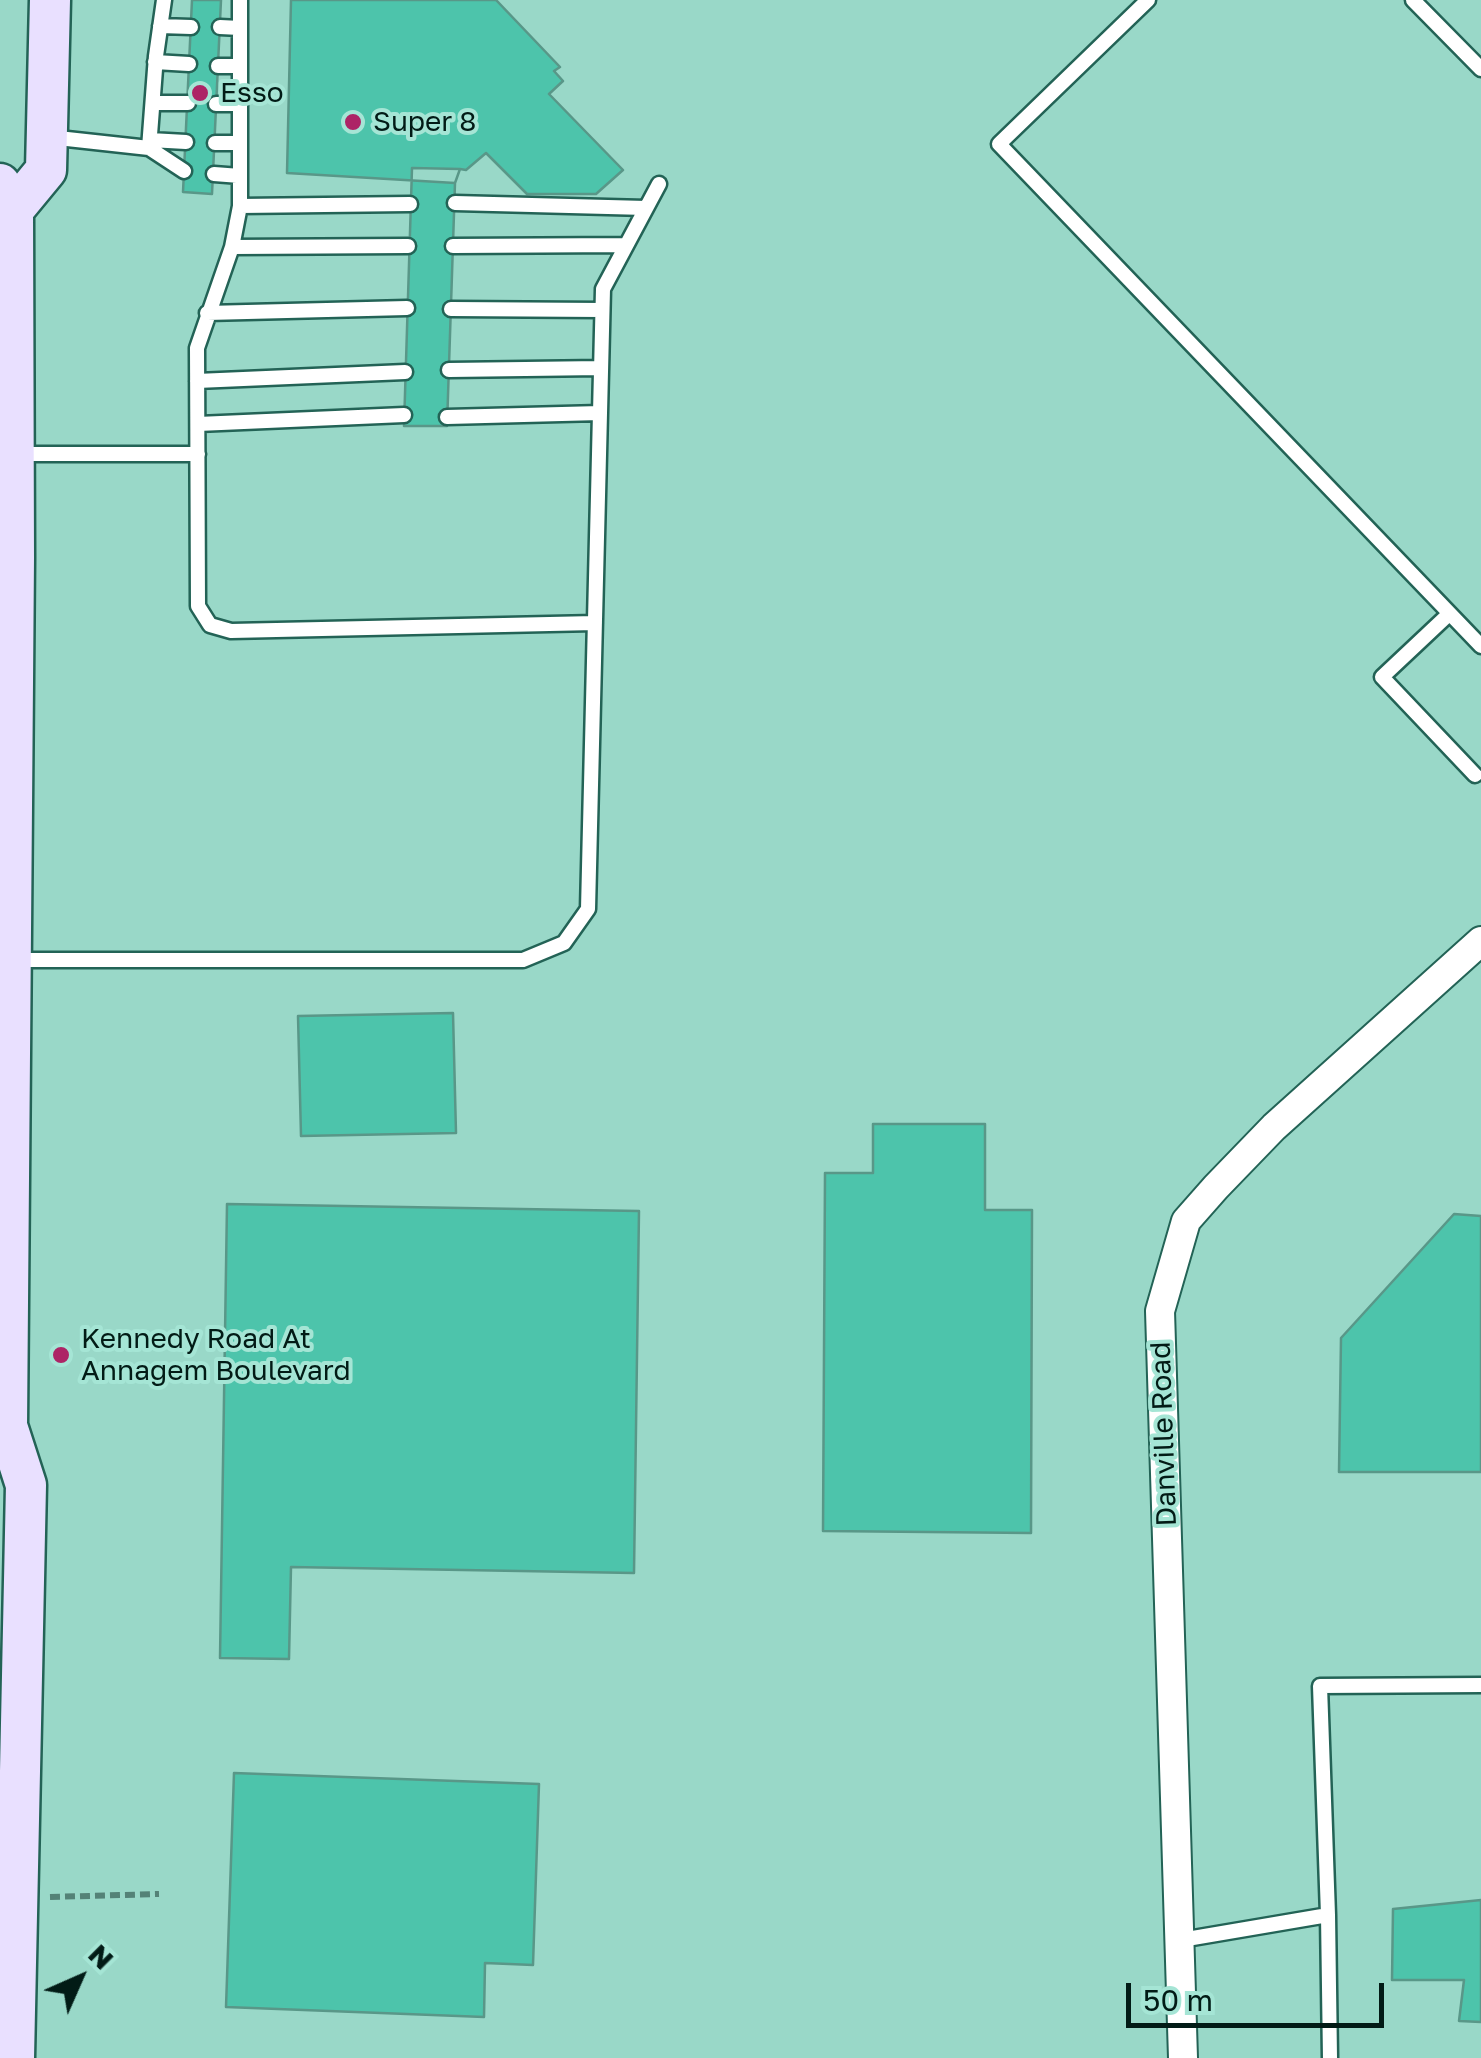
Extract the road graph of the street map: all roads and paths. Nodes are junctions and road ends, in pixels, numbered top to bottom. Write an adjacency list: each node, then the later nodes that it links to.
1 (50, 0): 19 (main road)
2 (164, 0): 6 (lane)
3 (240, 0): 9 (lane)
4 (1148, 0): 52 (lane)
5 (1412, 0): 14 (lane)
6 (160, 26): 7 (lane); 10 (lane)
7 (191, 27)
8 (220, 27): 9 (lane)
9 (240, 28): 13 (lane)
10 (156, 62): 11 (lane); 15 (lane)
11 (189, 64)
12 (218, 66): 13 (lane)
13 (240, 66): 18 (lane)
14 (1481, 69)
15 (153, 103): 16 (lane); 23 (lane)
16 (188, 103)
17 (216, 104): 18 (lane)
18 (240, 104): 21 (lane)
19 (47, 137): 23 (lane); 28 (main road)
20 (186, 142): 23 (lane)
21 (240, 142): 22 (lane); 26 (lane)
22 (215, 143)
23 (150, 144): 24 (lane)
24 (184, 170)
25 (214, 174): 26 (lane)
26 (240, 176): 31 (lane)
27 (659, 184): 32 (lane)
28 (6, 197): 49 (main road)
29 (454, 202): 32 (lane)
30 (410, 204): 31 (lane)
31 (240, 206): 36 (lane)
32 (646, 208): 33 (lane)
33 (626, 245): 35 (lane); 39 (lane)
34 (408, 246): 36 (lane)
35 (453, 246)
36 (232, 247): 40 (lane)
37 (407, 308): 40 (lane)
38 (451, 308): 39 (lane)
39 (602, 310): 41 (lane)
40 (207, 313): 44 (lane)
41 (601, 368): 42 (lane); 45 (lane)
42 (448, 370)
43 (405, 372): 44 (lane)
44 (198, 381): 48 (lane)
45 (600, 413): 47 (lane); 53 (lane)
46 (404, 415): 48 (lane)
47 (447, 417)
48 (198, 424): 50 (lane)
49 (14, 454): 50 (lane); 51 (main road)
50 (198, 454): 53 (lane)
51 (7, 529): 57 (main road)
52 (1450, 614): 54 (lane); 55 (lane)
53 (595, 623): 57 (lane)
54 (1481, 646)
55 (1475, 775)
56 (1481, 942): 64 (street, Danville Road)
57 (7, 949): 58 (main road)
58 (4, 1433): 60 (main road)
59 (1481, 1685): 63 (lane)
60 (11, 1712): 62 (main road)
61 (159, 1894): 62 (path)
62 (19, 1898): 65 (main road)
63 (1328, 1915): 64 (lane); 67 (lane)
64 (1181, 1940): 66 (street, Danville Road)
65 (14, 2058)
66 (1183, 2058)
67 (1330, 2058)

